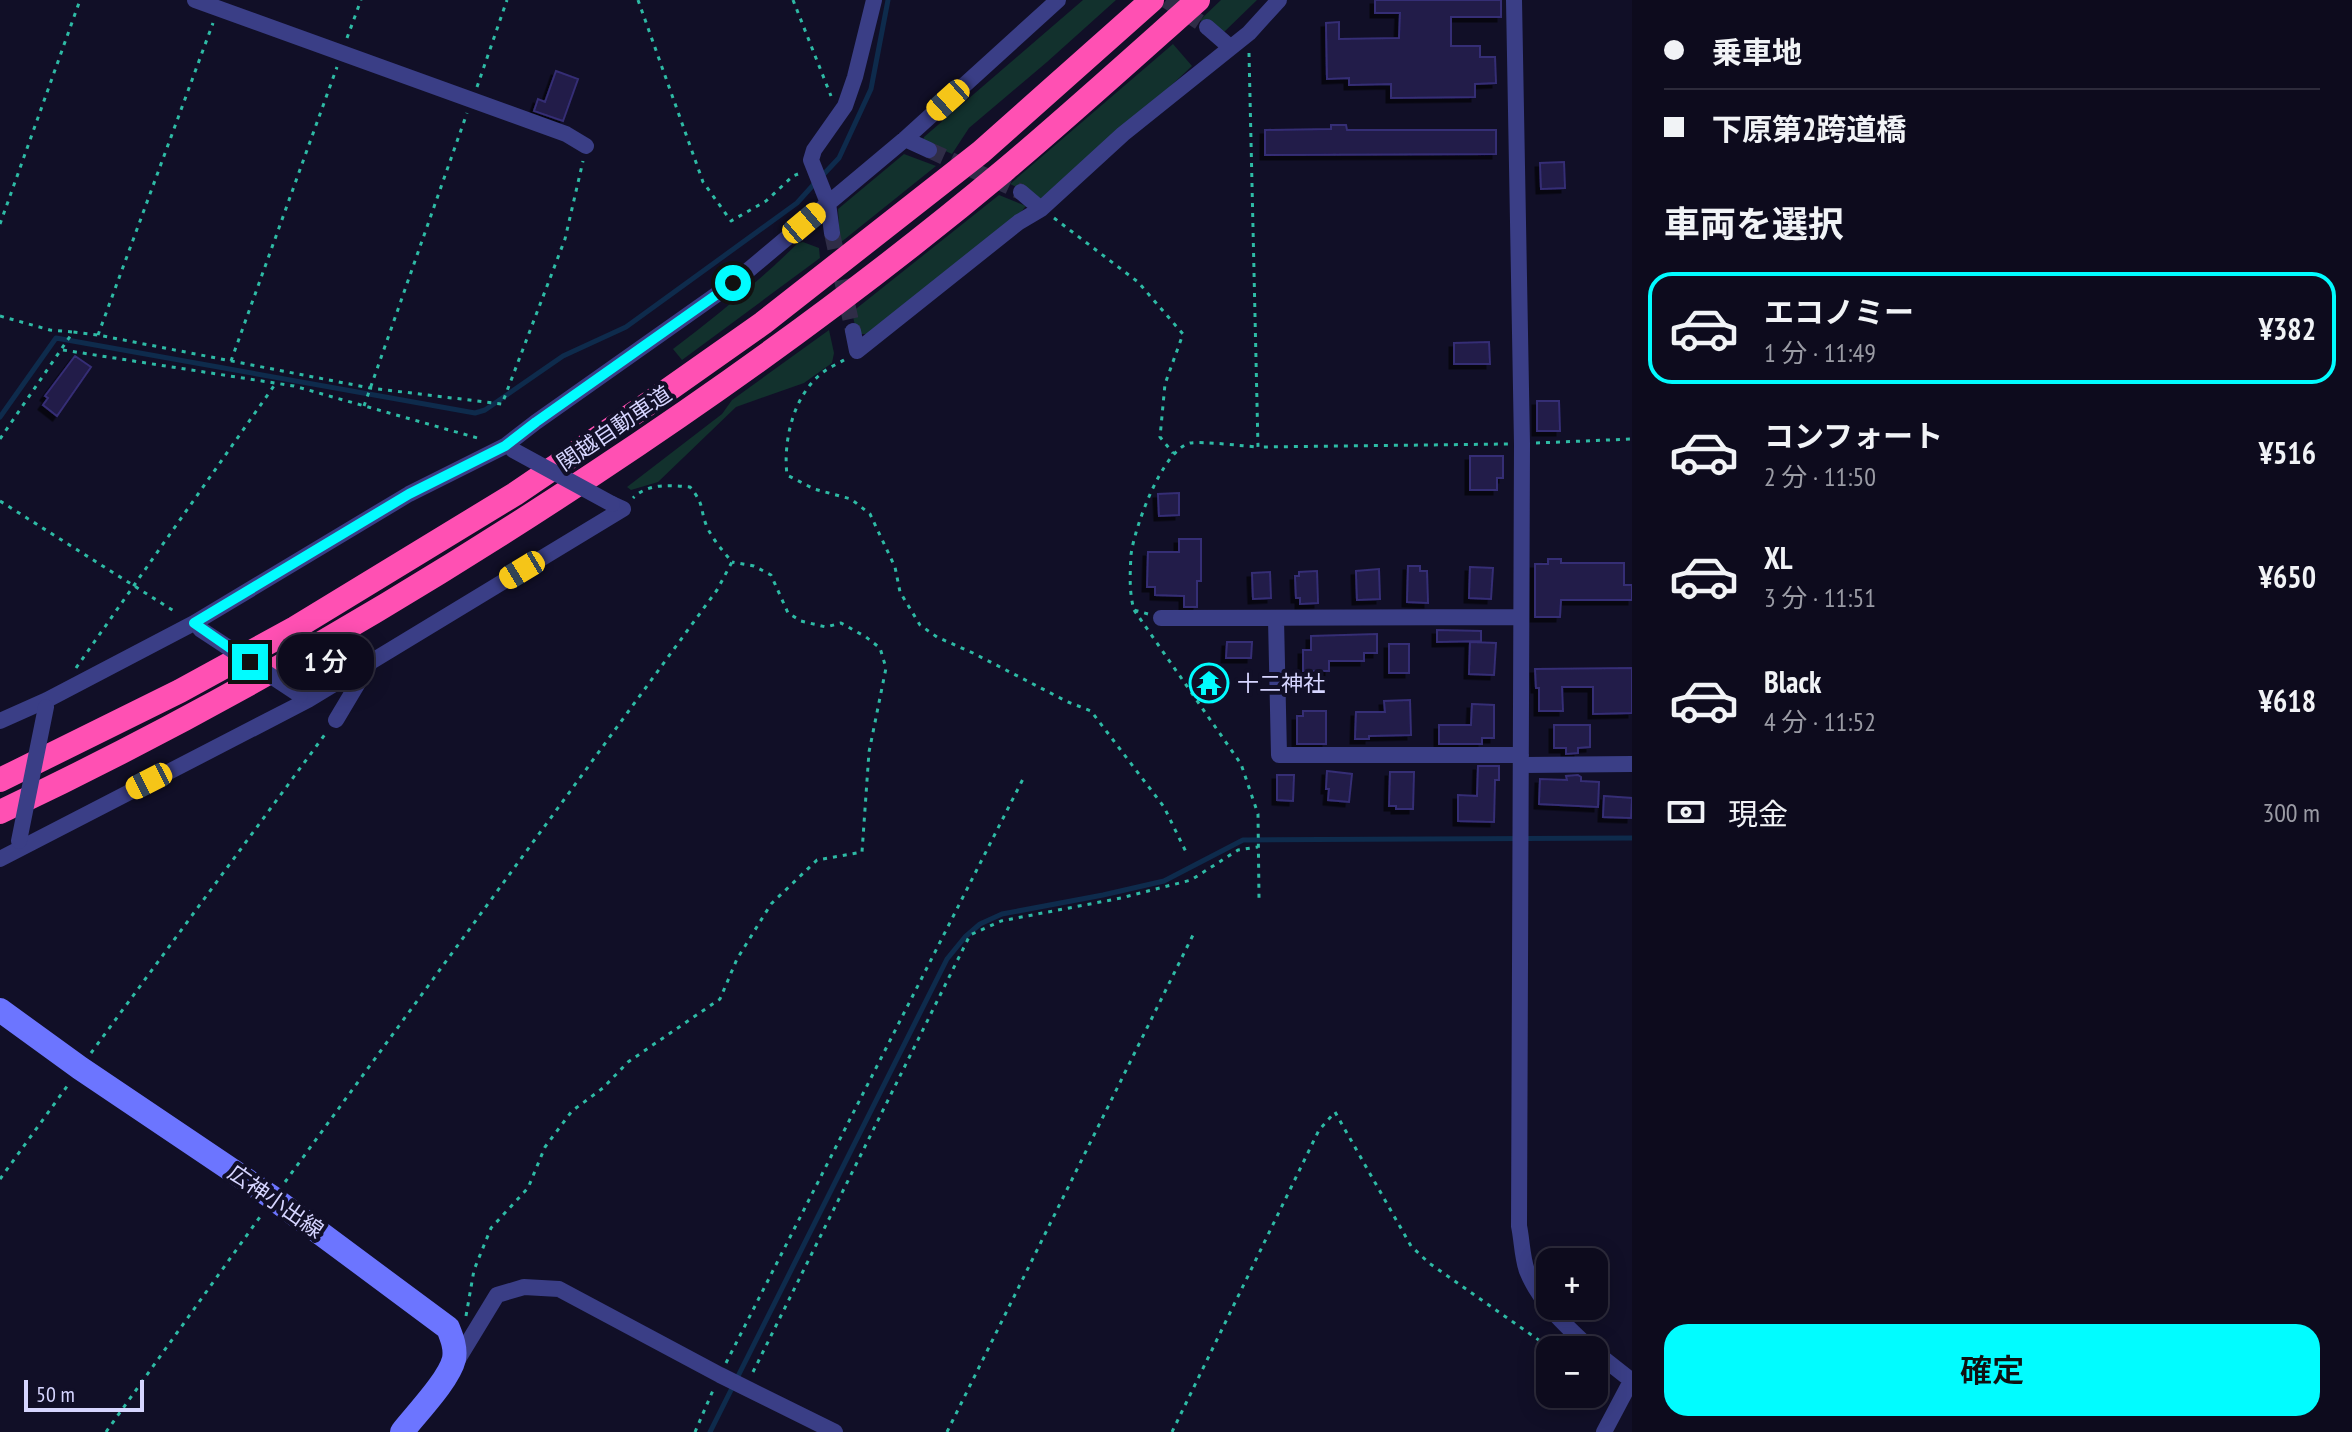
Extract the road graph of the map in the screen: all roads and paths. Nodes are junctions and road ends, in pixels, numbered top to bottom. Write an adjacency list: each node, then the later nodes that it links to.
1 (80, 0): 28 (path)
2 (195, 0): 13 (street)
3 (361, 0): 17 (path)
4 (507, 0): 18 (path)
5 (638, 0): 24 (path)
6 (793, 0): 20 (path)
7 (874, 0): 20 (street)
8 (1058, 0): 21 (street)
9 (1152, 0): 63 (highway, 関越自動車道)
10 (1198, 0): 64 (highway, 関越自動車道)
11 (1279, 0): 15 (street)
12 (1514, 0): 42 (street)
13 (218, 8): 17 (street); 33 (path)
14 (1207, 27): 16 (street)
15 (1249, 33): 16 (street); 43 (path)
16 (1230, 47): 27 (street)
17 (341, 54): 22 (street); 36 (path)
18 (476, 90)
19 (470, 105): 38 (path)
20 (839, 115): 24 (street)
21 (905, 139): 23 (street); 26 (street)
22 (586, 146): 38 (path)
23 (929, 150)
24 (814, 170): 26 (street)
25 (1021, 192): 27 (street)
26 (828, 203): 29 (street); 44 (street)
27 (1041, 209): 35 (street); 45 (path)
28 (0, 224)
29 (832, 233)
30 (0, 316): 32 (path)
31 (853, 331): 35 (street)
32 (73, 332): 33 (path); 34 (path)
33 (98, 335): 36 (path)
34 (63, 350): 37 (path); 40 (path)
35 (857, 351): 67 (path)
36 (231, 361): 38 (path)
37 (276, 383): 39 (path); 55 (path)
38 (370, 388): 39 (path)
39 (364, 406): 44 (path)
40 (0, 439)
41 (1632, 439): 42 (path)
42 (1522, 444): 43 (path); 50 (street)
43 (1258, 447): 45 (path)
44 (509, 448): 47 (street, bridge); 53 (street)
45 (1173, 453): 49 (path)
46 (0, 501): 53 (path)
47 (618, 507): 48 (path); 54 (street)
48 (732, 562): 74 (path); 77 (path)
49 (1134, 610): 51 (path); 66 (path)
50 (1520, 617): 52 (street); 60 (street)
51 (1161, 618): 52 (street)
52 (1276, 619): 60 (street)
53 (197, 626): 55 (street); 56 (street, bridge)
54 (371, 662): 56 (street); 58 (street)
55 (65, 689): 57 (street)
56 (304, 697): 65 (street)
57 (46, 703): 59 (street); 65 (street, bridge)
58 (336, 720): 72 (path)
59 (0, 721)
60 (1521, 760): 61 (street); 75 (street)
61 (1632, 764)
62 (1024, 777): 80 (path)
63 (0, 780)
64 (0, 812)
65 (18, 845): 68 (street)
66 (1258, 847): 69 (path); 82 (path)
67 (1187, 854)
68 (0, 859)
69 (1259, 899)
70 (1193, 935): 87 (path)
71 (0, 1010): 72 (main road, 広神小出線)
72 (80, 1068): 73 (path); 74 (main road, 広神小出線)
73 (0, 1179)
74 (273, 1198): 79 (main road, 広神小出線); 83 (path)
75 (1577, 1336)
76 (1536, 1338): 88 (path)
77 (470, 1342): 79 (street); 80 (street)
78 (1608, 1363): 81 (street)
79 (450, 1372): 84 (main road)
80 (720, 1375): 82 (street); 85 (path)
81 (1632, 1381): 89 (street)
82 (745, 1387): 86 (street)
83 (106, 1432)
84 (402, 1432)
85 (695, 1432)
86 (835, 1432)
87 (947, 1432)
88 (1172, 1432)
89 (1604, 1432)

